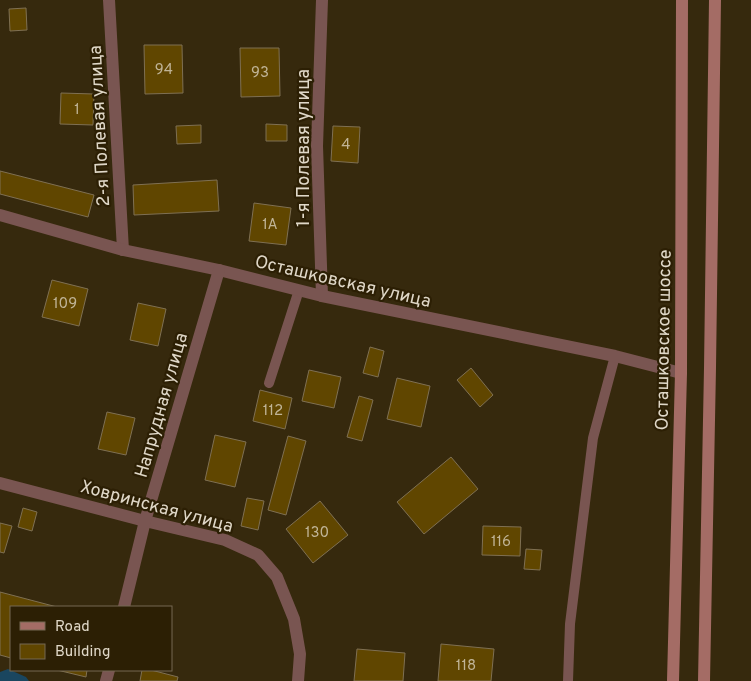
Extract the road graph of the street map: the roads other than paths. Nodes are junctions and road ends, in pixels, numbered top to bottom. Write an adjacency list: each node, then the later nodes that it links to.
1 (109, 0): 6 (street, 2-я Полевая улица)
2 (322, 0): 9 (street, 1-я Полевая улица)
3 (682, 0): 11 (main road, Осташковское шоссе)
4 (715, 0): 19 (main road)
5 (0, 215): 6 (street, Осташковская улица)
6 (123, 250): 7 (street, Осташковская улица)
7 (219, 270): 8 (street, Осташковская улица); 14 (street, Напрудная улица)
8 (299, 290): 9 (street, Осташковская улица); 12 (lane)
9 (322, 296): 10 (street, Осташковская улица)
10 (615, 356): 11 (street, Осташковская улица); 17 (lane)
11 (681, 373): 18 (main road, Осташковское шоссе)
12 (269, 383)
13 (0, 483): 14 (street, Ховринская улица)
14 (145, 521): 15 (street, Напрудная улица); 16 (street, Ховринская улица)
15 (124, 606)
16 (298, 681)
17 (568, 681)
18 (673, 681)
19 (704, 681)

